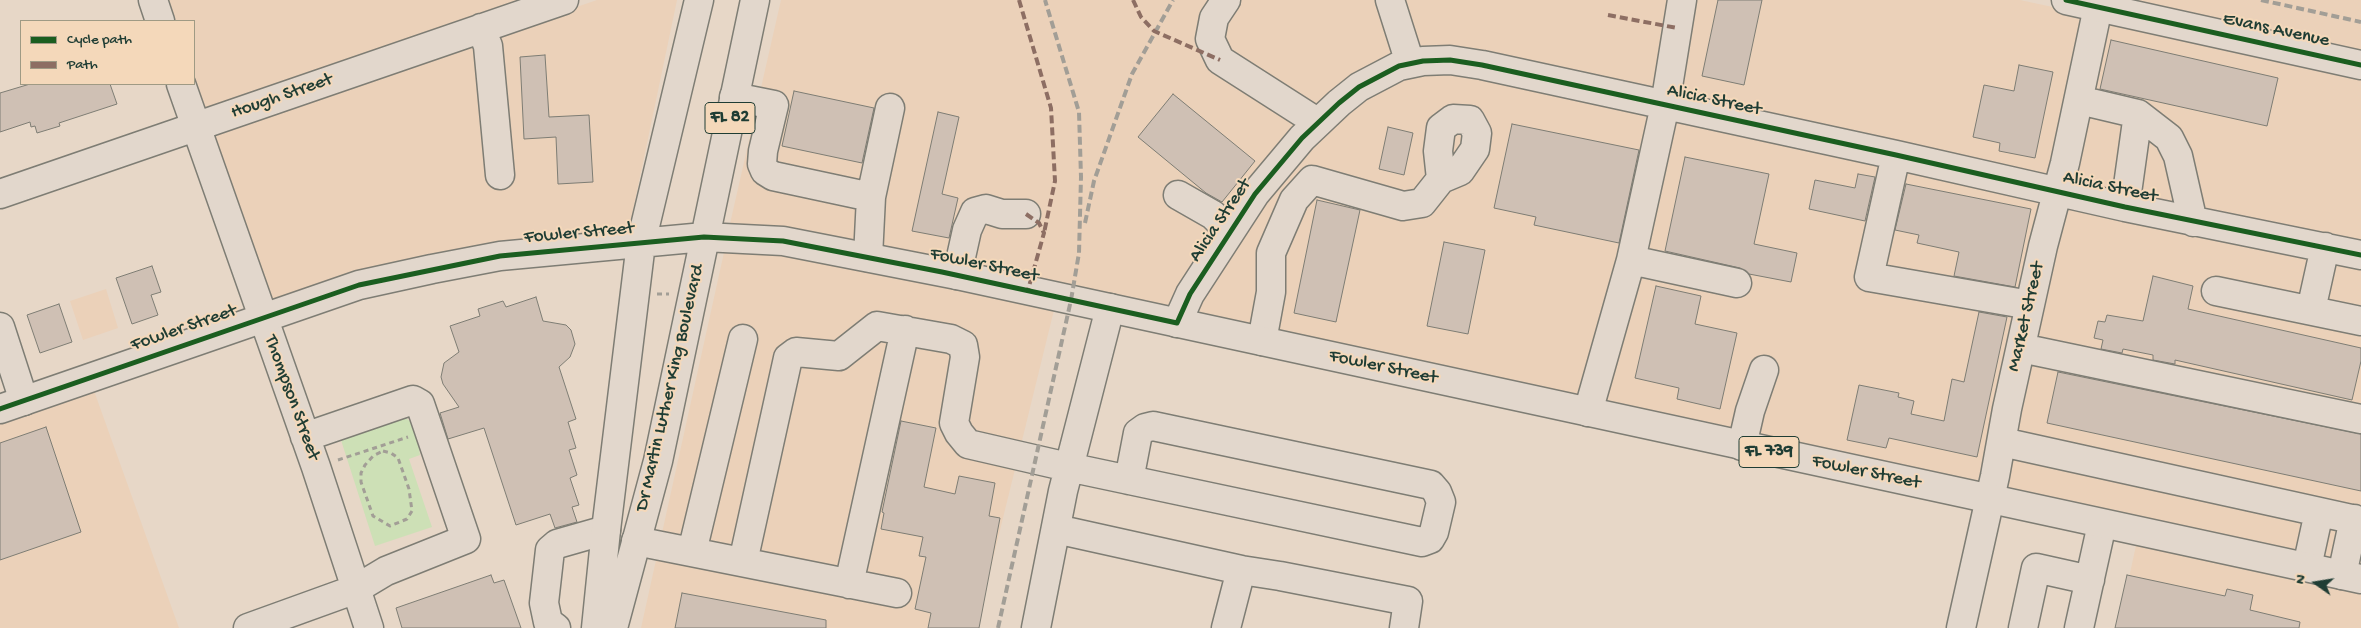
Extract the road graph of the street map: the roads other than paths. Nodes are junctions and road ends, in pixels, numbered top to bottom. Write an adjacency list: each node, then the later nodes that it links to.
1 (153, 0): 10 (main road)
2 (564, 0): 11 (main road, Hough Street)
3 (699, 0): 36 (main road, Dr Martin Luther King Boulevard)
4 (755, 0): 15 (main road, Dr Martin Luther King Boulevard / FL 82)
5 (1226, 0): 20 (main road)
6 (1390, 0): 12 (main road)
7 (1682, 0): 17 (main road)
8 (2066, 0): 9 (main road, Evans Avenue)
9 (2098, 7): 13 (main road, Evans Avenue); 16 (main road, Market Street)
10 (160, 20)
11 (481, 28): 21 (main road, Hough Street); 24 (main road)
12 (1410, 63): 17 (main road, Alicia Street); 20 (main road, Alicia Street)
13 (2361, 65)
14 (181, 85): 21 (main road, Thompson Street)
15 (734, 97): 30 (main road); 35 (main road, Dr Martin Luther King Boulevard / FL 82)
16 (2079, 100): 19 (main road); 27 (main road, Market Street)
17 (1665, 105): 22 (main road, Alicia Street); 40 (main road)
18 (890, 108): 30 (main road)
19 (2138, 114): 31 (main road); 33 (main road)
20 (1317, 122): 23 (main road, Alicia Street)
21 (196, 127): 28 (main road, Hough Street); 47 (main road, Thompson Street)
22 (1896, 155): 27 (main road, Alicia Street); 44 (main road)
23 (1287, 156): 26 (main road); 34 (main road, Alicia Street)
24 (500, 175)
25 (1441, 179): 26 (main road)
26 (1312, 180): 54 (main road)
27 (2058, 192): 31 (main road, Alicia Street); 44 (main road, Market Street)
28 (0, 194)
29 (1178, 195): 34 (main road)
30 (871, 197): 39 (main road)
31 (2125, 207): 33 (main road, Alicia Street)
32 (1026, 214): 41 (main road)
33 (2193, 222): 37 (main road, Alicia Street)
34 (1230, 232): 49 (main road, Alicia Street)
35 (704, 237): 36 (main road, Fowler Street / FL 739); 39 (main road, Fowler Street / FL 739); 71 (main road, Dr Martin Luther King Boulevard / FL 82)
36 (641, 243): 47 (main road, Fowler Street / FL 739); 51 (main road, Dr Martin Luther King Boulevard)
37 (2325, 247): 38 (main road, Alicia Street); 46 (main road)
38 (2361, 255)
39 (868, 257): 41 (main road, Fowler Street / FL 739)
40 (1631, 260): 42 (main road); 58 (main road)
41 (957, 275): 45 (main road, Fowler Street / FL 739)
42 (1737, 283)
43 (2216, 291): 46 (main road)
44 (2030, 305): 55 (main road, Market Street)
45 (1110, 308): 49 (main road, Fowler Street / FL 739); 63 (main road)
46 (2311, 310): 48 (main road)
47 (262, 318): 57 (main road, Fowler Street / FL 739); 60 (main road, Thompson Street)
48 (2361, 321)
49 (1177, 323): 54 (main road, Fowler Street / FL 739)
50 (0, 327): 57 (main road)
51 (630, 329): 70 (main road, Dr Martin Luther King Boulevard); 71 (main road)
52 (905, 330): 63 (main road); 73 (main road); 78 (main road)
53 (743, 338): 72 (main road)
54 (1262, 341): 58 (main road, Fowler Street / FL 739)
55 (2021, 348): 59 (main road); 61 (main road, Market Street)
56 (1764, 370): 62 (main road)
57 (12, 405)
58 (1588, 412): 62 (main road, Fowler Street / FL 739)
59 (2361, 419)
60 (305, 437): 79 (main road, Thompson Street); 79 (main road)
61 (2002, 442): 65 (main road, Market Street); 66 (main road)
62 (1742, 446): 65 (main road, Fowler Street / FL 739)
63 (1068, 467): 64 (main road); 69 (main road)
64 (1129, 480): 64 (main road)
65 (1990, 500): 68 (main road, Fowler Street / FL 739); 89 (main road, Market Street)
66 (2319, 512): 67 (main road); 74 (main road)
67 (2358, 520): 76 (main road)
68 (2102, 524): 74 (main road, Fowler Street / FL 739); 77 (main road)
69 (1056, 529): 75 (main road); 87 (main road)
70 (606, 530): 84 (main road); 85 (main road, Dr Martin Luther King Boulevard)
71 (636, 541): 72 (main road); 86 (main road, Dr Martin Luther King Boulevard / FL 82)
72 (692, 552): 73 (main road)
73 (743, 562): 78 (main road)
74 (2307, 568): 76 (main road, Fowler Street / FL 739)
75 (1241, 570): 81 (main road); 88 (main road)
76 (2351, 577)
77 (2090, 580): 90 (main road); 91 (main road)
78 (849, 584): 80 (main road)
79 (356, 589): 82 (main road); 83 (main road, Thompson Street)
80 (897, 593)
81 (1405, 623)
82 (248, 628)
83 (369, 628)
84 (556, 628)
85 (596, 628)
86 (612, 628)
87 (1036, 628)
88 (1226, 628)
89 (1961, 628)
90 (2023, 628)
91 (2079, 628)

